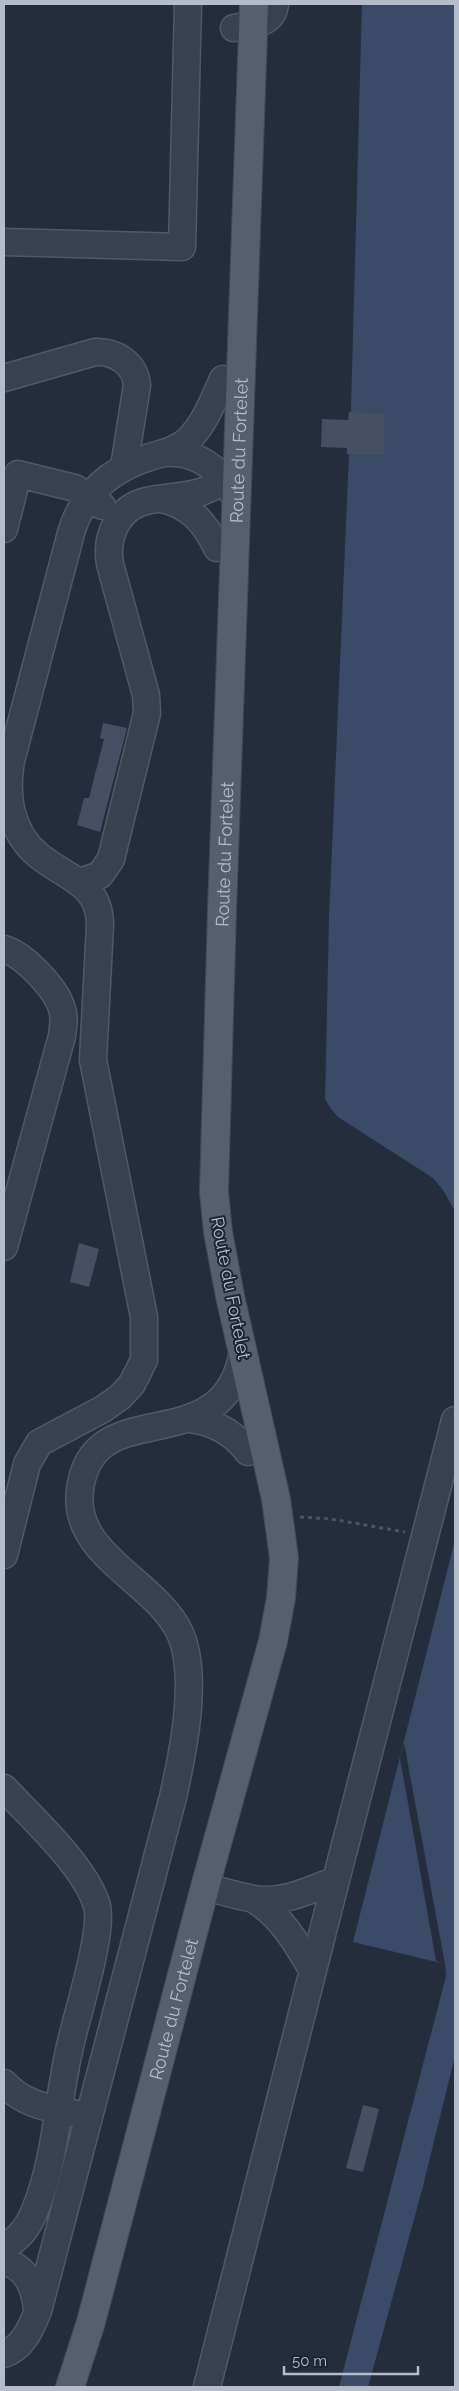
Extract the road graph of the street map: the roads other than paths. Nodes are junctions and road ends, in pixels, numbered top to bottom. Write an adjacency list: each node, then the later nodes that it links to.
1 (188, 4): 4 (lane)
2 (275, 4): 3 (lane)
3 (244, 15): 6 (main road, Route du Fortelet); 10 (main road, Route du Fortelet)
4 (4, 242)
5 (4, 378): 8 (lane)
6 (223, 379): 7 (lane); 10 (main road, Route du Fortelet)
7 (164, 454): 8 (lane); 10 (lane)
8 (124, 467): 11 (lane)
9 (11, 472): 11 (lane); 14 (lane)
10 (227, 482): 12 (lane); 15 (main road, Route du Fortelet); 21 (main road, Route du Fortelet)
11 (89, 496): 13 (lane); 16 (lane)
12 (162, 499): 13 (lane); 15 (lane)
13 (118, 520): 17 (lane)
14 (4, 529)
15 (217, 548): 22 (main road, Route du Fortelet)
16 (13, 835): 17 (lane)
17 (80, 882): 26 (lane)
18 (4, 949): 19 (lane)
19 (15, 1160): 20 (lane)
20 (4, 1246)
21 (243, 1351): 22 (lane); 27 (main road, Route du Fortelet)
22 (232, 1384): 23 (lane); 25 (main road, Route du Fortelet)
23 (190, 1419): 25 (lane); 35 (lane)
24 (455, 1420): 29 (lane)
25 (248, 1452): 27 (main road, Route du Fortelet)
26 (4, 1555)
27 (257, 1695): 30 (main road, Route du Fortelet)
28 (4, 1788): 34 (lane)
29 (336, 1880): 31 (lane); 32 (lane)
30 (205, 1887): 31 (lane); 39 (main road, Route du Fortelet)
31 (255, 1900): 32 (lane)
32 (313, 1971): 43 (lane)
33 (4, 2083): 34 (lane)
34 (60, 2111): 35 (lane); 36 (lane)
35 (89, 2117): 38 (lane)
36 (4, 2247)
37 (4, 2261): 38 (lane)
38 (38, 2311): 40 (lane)
39 (91, 2322): 41 (main road, Route du Fortelet); 42 (main road, Route du Fortelet)
40 (4, 2354)
41 (70, 2387)
42 (80, 2387)
43 (208, 2387)

